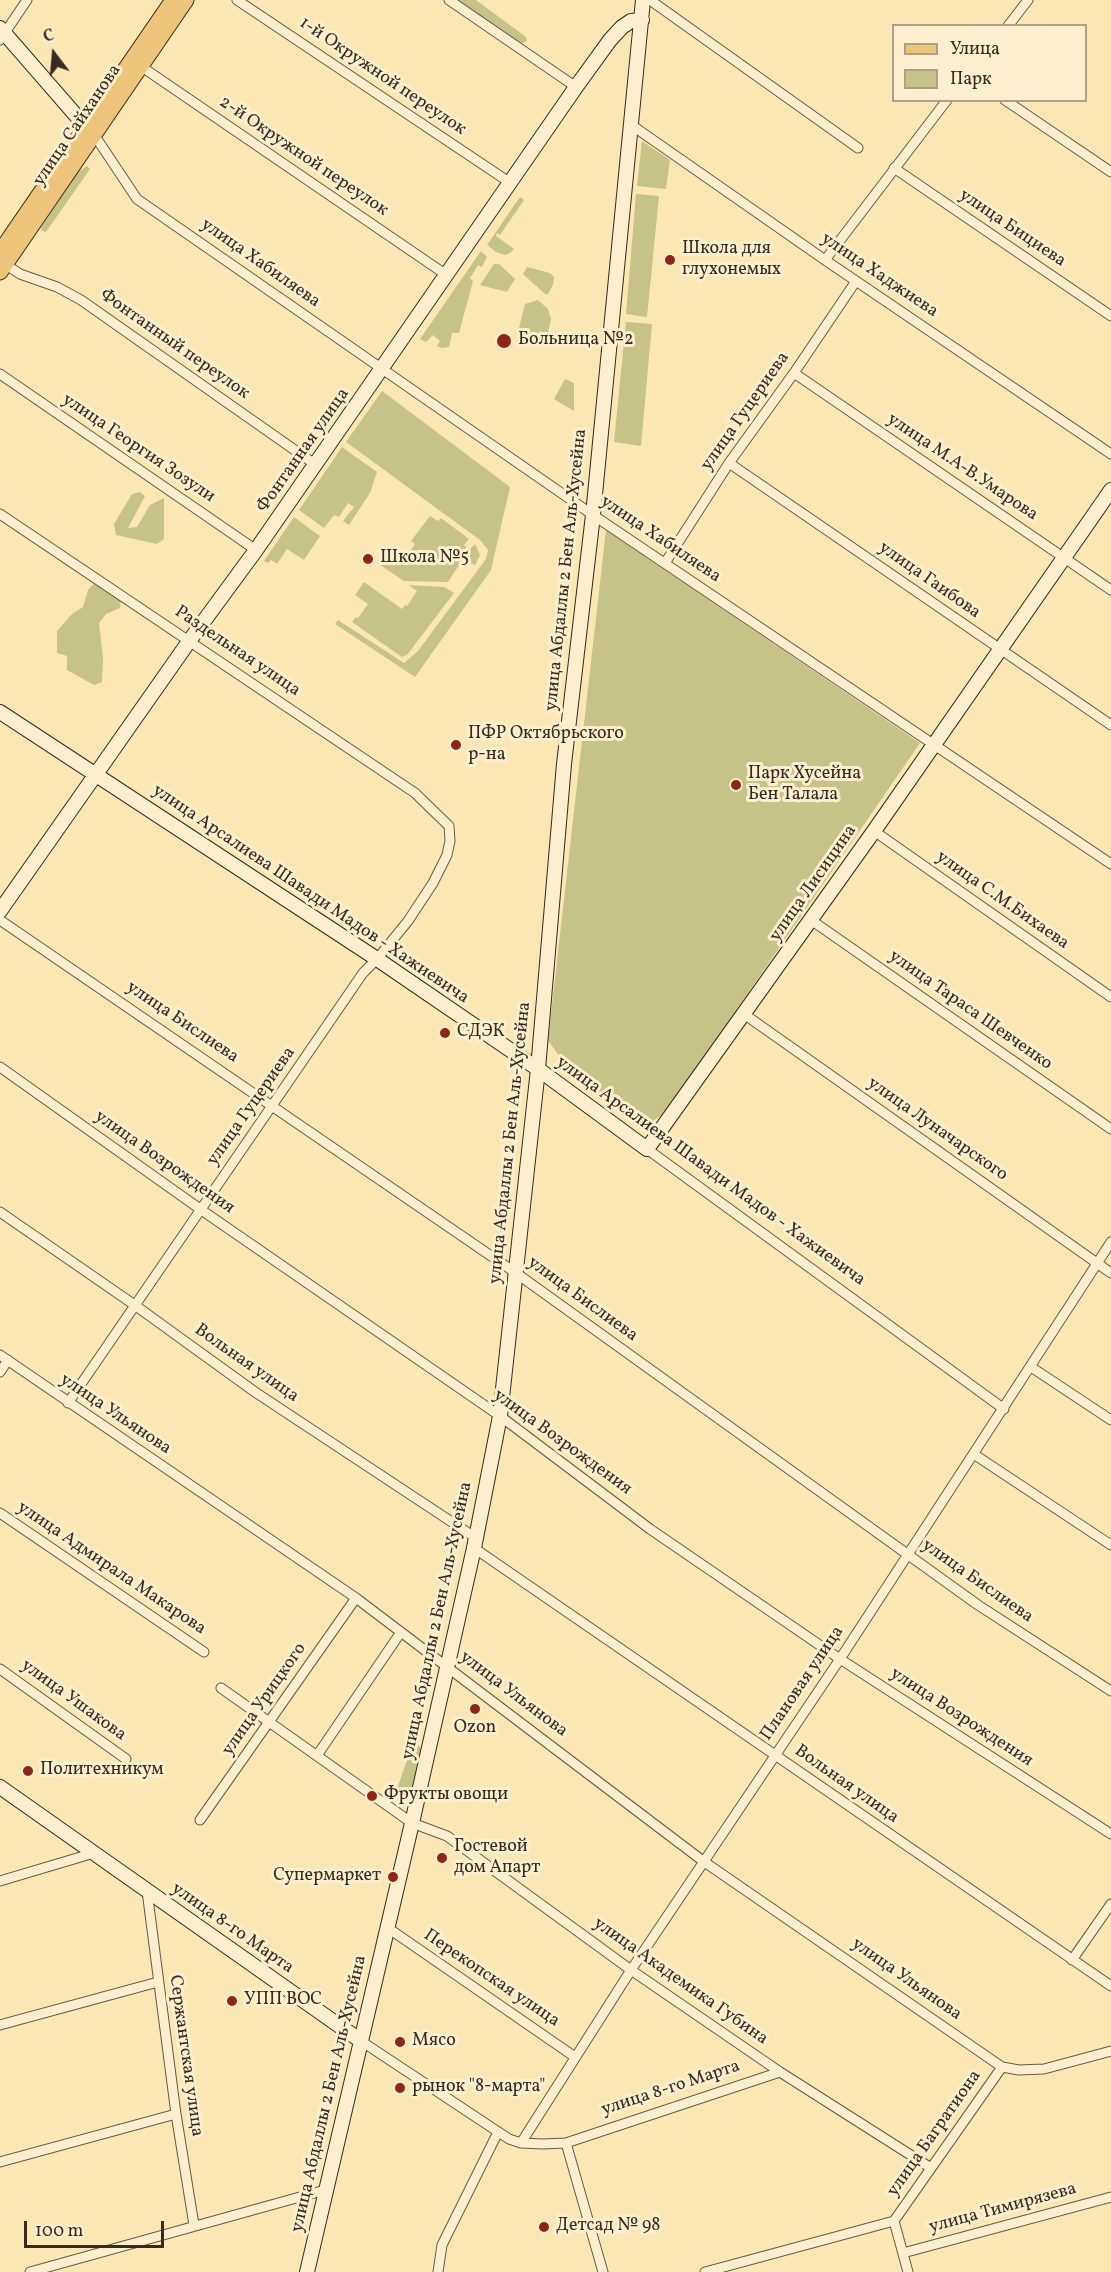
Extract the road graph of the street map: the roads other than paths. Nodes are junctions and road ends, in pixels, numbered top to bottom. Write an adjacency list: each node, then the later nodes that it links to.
1 (27, 0): 11 (street)
2 (173, 0): 17 (main road, улица Сайханова)
3 (186, 0): 12 (main road, улица Сайханова)
4 (237, 0): 21 (street, 1-й Окружной переулок)
5 (449, 0): 13 (street)
6 (643, 0): 9 (street, улица Абдаллы 2 Бен Аль-Хусейна)
7 (650, 0): 18 (street)
8 (1028, 0): 10 (street)
9 (642, 20): 13 (street, Фонтанная улица); 16 (street, улица Абдаллы 2 Бен Аль-Хусейна)
10 (1010, 24)
11 (2, 33): 17 (street)
12 (142, 67): 17 (main road, улица Сайханова); 24 (street, 2-й Окружной переулок)
13 (576, 87): 21 (street, Фонтанная улица)
14 (945, 102): 19 (street)
15 (1008, 102): 20 (street)
16 (630, 124): 22 (street, улица Хаджиева); 35 (street, улица Абдаллы 2 Бен Аль-Хусейна)
17 (91, 132): 23 (main road, улица Сайханова); 27 (street, улица Хабиляева)
18 (858, 148)
19 (894, 168): 22 (street); 26 (street, улица Бициева)
20 (1111, 172)
21 (509, 182): 24 (street, Фонтанная улица)
22 (825, 260): 25 (street, улица Хаджиева)
23 (2, 263): 32 (street, Фонтанный переулок)
24 (446, 274): 27 (street, Фонтанная улица)
25 (856, 281): 28 (street, улица Гуцериева); 30 (street, улица Хаджиева)
26 (1111, 316)
27 (383, 369): 32 (street, Фонтанная улица); 35 (street, улица Хабиляева)
28 (794, 373): 31 (street, улица Гуцериева); 37 (street, улица М.А-В.Умарова)
29 (0, 375): 36 (street, улица Георгия Зозули)
30 (1111, 454)
31 (729, 464): 38 (street, улица Гуцериева); 41 (street, улица Гаибова)
32 (316, 465): 36 (street, Фонтанная улица)
33 (1111, 490): 37 (street, улица Лисицина)
34 (0, 514): 40 (street, Раздельная улица)
35 (593, 515): 38 (street, улица Хабиляева); 56 (street, улица Абдаллы 2 Бен Аль-Хусейна)
36 (256, 550): 40 (street, Фонтанная улица)
37 (1063, 558): 39 (street, улица М.А-В.Умарова); 41 (street, улица Лисицина)
38 (665, 564): 44 (street, улица Хабиляева)
39 (1111, 590)
40 (190, 640): 45 (street, Фонтанная улица); 46 (street, Раздельная улица)
41 (999, 650): 43 (street, улица Гаибова); 44 (street, улица Лисицина)
42 (0, 712): 45 (street, улица Арсалиева Шавади Мадов - Хажиевича)
43 (1111, 725)
44 (935, 744): 47 (street, улица Лисицина); 48 (street, улица Хабиляева)
45 (97, 775): 49 (street, Фонтанная улица); 52 (street, улица Арсалиева Шавади Мадов - Хажиевича)
46 (449, 826): 52 (street, улица Гуцериева)
47 (874, 831): 51 (street, улица Лисицина); 53 (street, улица С.М.Бихаева)
48 (1111, 864)
49 (0, 911)
50 (0, 920): 57 (street, улица Бислиева)
51 (811, 920): 54 (street, улица Лисицина); 58 (street, улица Тараса Шевченко)
52 (377, 959): 56 (street, улица Арсалиева Шавади Мадов - Хажиевича); 57 (street, улица Гуцериева)
53 (1111, 998)
54 (744, 1014): 59 (street, улица Лисицина); 63 (street, улица Луначарского)
55 (0, 1067): 60 (street, улица Возрождения)
56 (538, 1069): 59 (street, улица Арсалиева Шавади Мадов - Хажиевича); 64 (street, улица Абдаллы 2 Бен Аль-Хусейна)
57 (274, 1106): 60 (street, улица Гуцериева); 64 (street, улица Бислиева)
58 (1111, 1129)
59 (647, 1149): 71 (street, улица Арсалиева Шавади Мадов - Хажиевича)
60 (200, 1209): 66 (street, улица Гуцериева); 72 (street, улица Возрождения)
61 (0, 1212): 66 (street, Вольная улица)
62 (1111, 1242): 63 (street, Плановая улица)
63 (1097, 1264): 65 (street, улица Луначарского); 68 (street, Плановая улица)
64 (516, 1273): 72 (street, улица Абдаллы 2 Бен Аль-Хусейна); 78 (street, улица Бислиева)
65 (1111, 1273)
66 (136, 1306): 70 (street, улица Гуцериева); 76 (street, Вольная улица)
67 (4, 1358): 69 (street); 70 (street, улица Ульянова)
68 (1031, 1367): 71 (street, Плановая улица); 73 (street)
69 (0, 1372)
70 (68, 1403): 79 (street, улица Ульянова)
71 (1004, 1409): 74 (street, Плановая улица)
72 (500, 1416): 76 (street, улица Абдаллы 2 Бен Аль-Хусейна); 82 (street, улица Возрождения)
73 (1111, 1420)
74 (975, 1455): 77 (street); 78 (street, Плановая улица)
75 (0, 1513): 81 (street, улица Адмирала Макарова)
76 (475, 1543): 83 (street, улица Абдаллы 2 Бен Аль-Хусейна); 89 (street, Вольная улица)
77 (1111, 1545)
78 (909, 1555): 82 (street, Плановая улица); 86 (street, улица Бислиева)
79 (356, 1598): 80 (street, улица Ульянова); 87 (street, улица Урицкого)
80 (401, 1632): 83 (street, улица Ульянова); 88 (street)
81 (204, 1652)
82 (840, 1659): 89 (street, Плановая улица); 94 (street, улица Возрождения)
83 (447, 1667): 93 (street, улица Абдаллы 2 Бен Аль-Хусейна); 96 (street, улица Ульянова)
84 (0, 1669): 90 (street, улица Ушакова)
85 (221, 1688): 87 (street)
86 (1111, 1691)
87 (271, 1722): 88 (street); 92 (street, улица Урицкого)
88 (318, 1754): 93 (street)
89 (775, 1756): 96 (street, Плановая улица); 101 (street, Вольная улица)
90 (126, 1759)
91 (0, 1787): 95 (street, улица 8-го Марта)
92 (200, 1820)
93 (412, 1823): 100 (street, улица Абдаллы 2 Бен Аль-Хусейна); 102 (street, улица Академика Губина)
94 (1111, 1834)
95 (94, 1853): 97 (street); 98 (street, улица 8-го Марта)
96 (703, 1861): 102 (street, Плановая улица); 109 (street, улица Ульянова)
97 (0, 1881)
98 (147, 1891): 103 (street, Сержантская улица); 106 (street, улица 8-го Марта)
99 (1111, 1904): 101 (street)
100 (388, 1928): 106 (street, улица Абдаллы 2 Бен Аль-Хусейна); 108 (street, Перекопская улица)
101 (1072, 1960): 104 (street, Вольная улица)
102 (631, 1970): 108 (street, Плановая улица); 110 (street, улица Академика Губина)
103 (158, 1982): 105 (street); 111 (street, Сержантская улица)
104 (1111, 1986)
105 (0, 2025)
106 (362, 2041): 112 (street, улица 8-го Марта); 117 (street, улица Абдаллы 2 Бен Аль-Хусейна)
107 (1111, 2051): 109 (street)
108 (575, 2057): 113 (street, Плановая улица)
109 (1002, 2067): 116 (street, улица Багратиона)
110 (780, 2072): 114 (street, улица 8-го Марта); 116 (street, улица Академика Губина)
111 (176, 2114): 115 (street); 120 (street, Сержантская улица)
112 (498, 2132): 113 (street, улица 8-го Марта); 124 (street)
113 (521, 2143): 114 (street, улица 8-го Марта)
114 (566, 2143): 125 (street)
115 (0, 2162)
116 (931, 2168): 119 (street, улица Багратиона)
117 (325, 2190): 120 (street); 123 (street, улица Абдаллы 2 Бен Аль-Хусейна)
118 (1111, 2197): 121 (street, улица Тимирязева)
119 (894, 2221): 121 (street); 126 (street)
120 (194, 2225): 122 (street)
121 (903, 2253): 127 (street)
122 (30, 2272)
123 (307, 2272)
124 (438, 2272)
125 (603, 2272)
126 (705, 2272)
127 (908, 2272)

